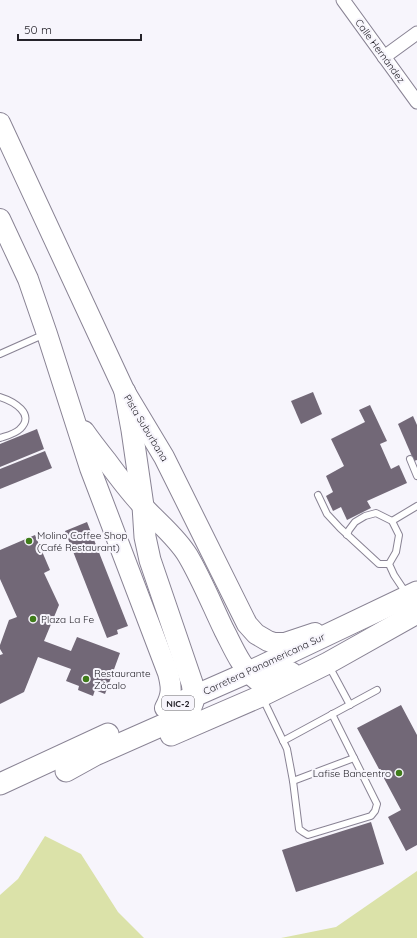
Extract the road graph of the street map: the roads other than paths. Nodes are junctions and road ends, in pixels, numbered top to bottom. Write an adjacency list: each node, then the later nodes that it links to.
1 (343, 0): 3 (street, Calle Hernández)
2 (417, 33): 3 (street)
3 (384, 57): 4 (street, Calle Hernández)
4 (417, 102)
5 (0, 123): 9 (main road, Pista Suburbana)
6 (0, 218): 7 (main road)
7 (47, 334): 8 (lane); 11 (main road)
8 (0, 354)
9 (125, 392): 16 (highway); 22 (main road, Pista Suburbana)
10 (0, 397): 12 (lane)
11 (73, 414): 16 (main road); 29 (main road)
12 (0, 438)
13 (410, 459): 14 (lane)
14 (417, 476)
15 (318, 495): 19 (lane)
16 (143, 506): 24 (main road); 26 (highway)
17 (417, 506): 18 (lane)
18 (392, 521): 19 (lane); 20 (lane)
19 (347, 535): 20 (lane)
20 (389, 564): 21 (lane)
21 (413, 605): 22 (highway, Carretera Panamericana Sur / NIC-2); 23 (highway, Carretera Panamericana Sur / NIC-2); 24 (main road)
22 (355, 622): 24 (highway, Carretera Panamericana Sur / NIC-2)
23 (328, 663): 27 (highway, Carretera Panamericana Sur / NIC-2); 28 (lane)
24 (249, 672): 26 (highway, Carretera Panamericana Sur / NIC-2)
25 (377, 690): 28 (lane)
26 (194, 696): 29 (highway, Carretera Panamericana Sur / NIC-2); 33 (highway)
27 (261, 696): 31 (lane); 33 (highway, Carretera Panamericana Sur / NIC-2)
28 (350, 705): 30 (lane)
29 (164, 708): 35 (highway, Carretera Panamericana Sur / NIC-2)
30 (332, 714): 31 (lane); 32 (lane)
31 (283, 741): 34 (lane)
32 (354, 758): 34 (lane); 34 (lane)
33 (66, 771): 35 (highway, Carretera Panamericana Sur / NIC-2)
34 (292, 780)
35 (0, 785)

